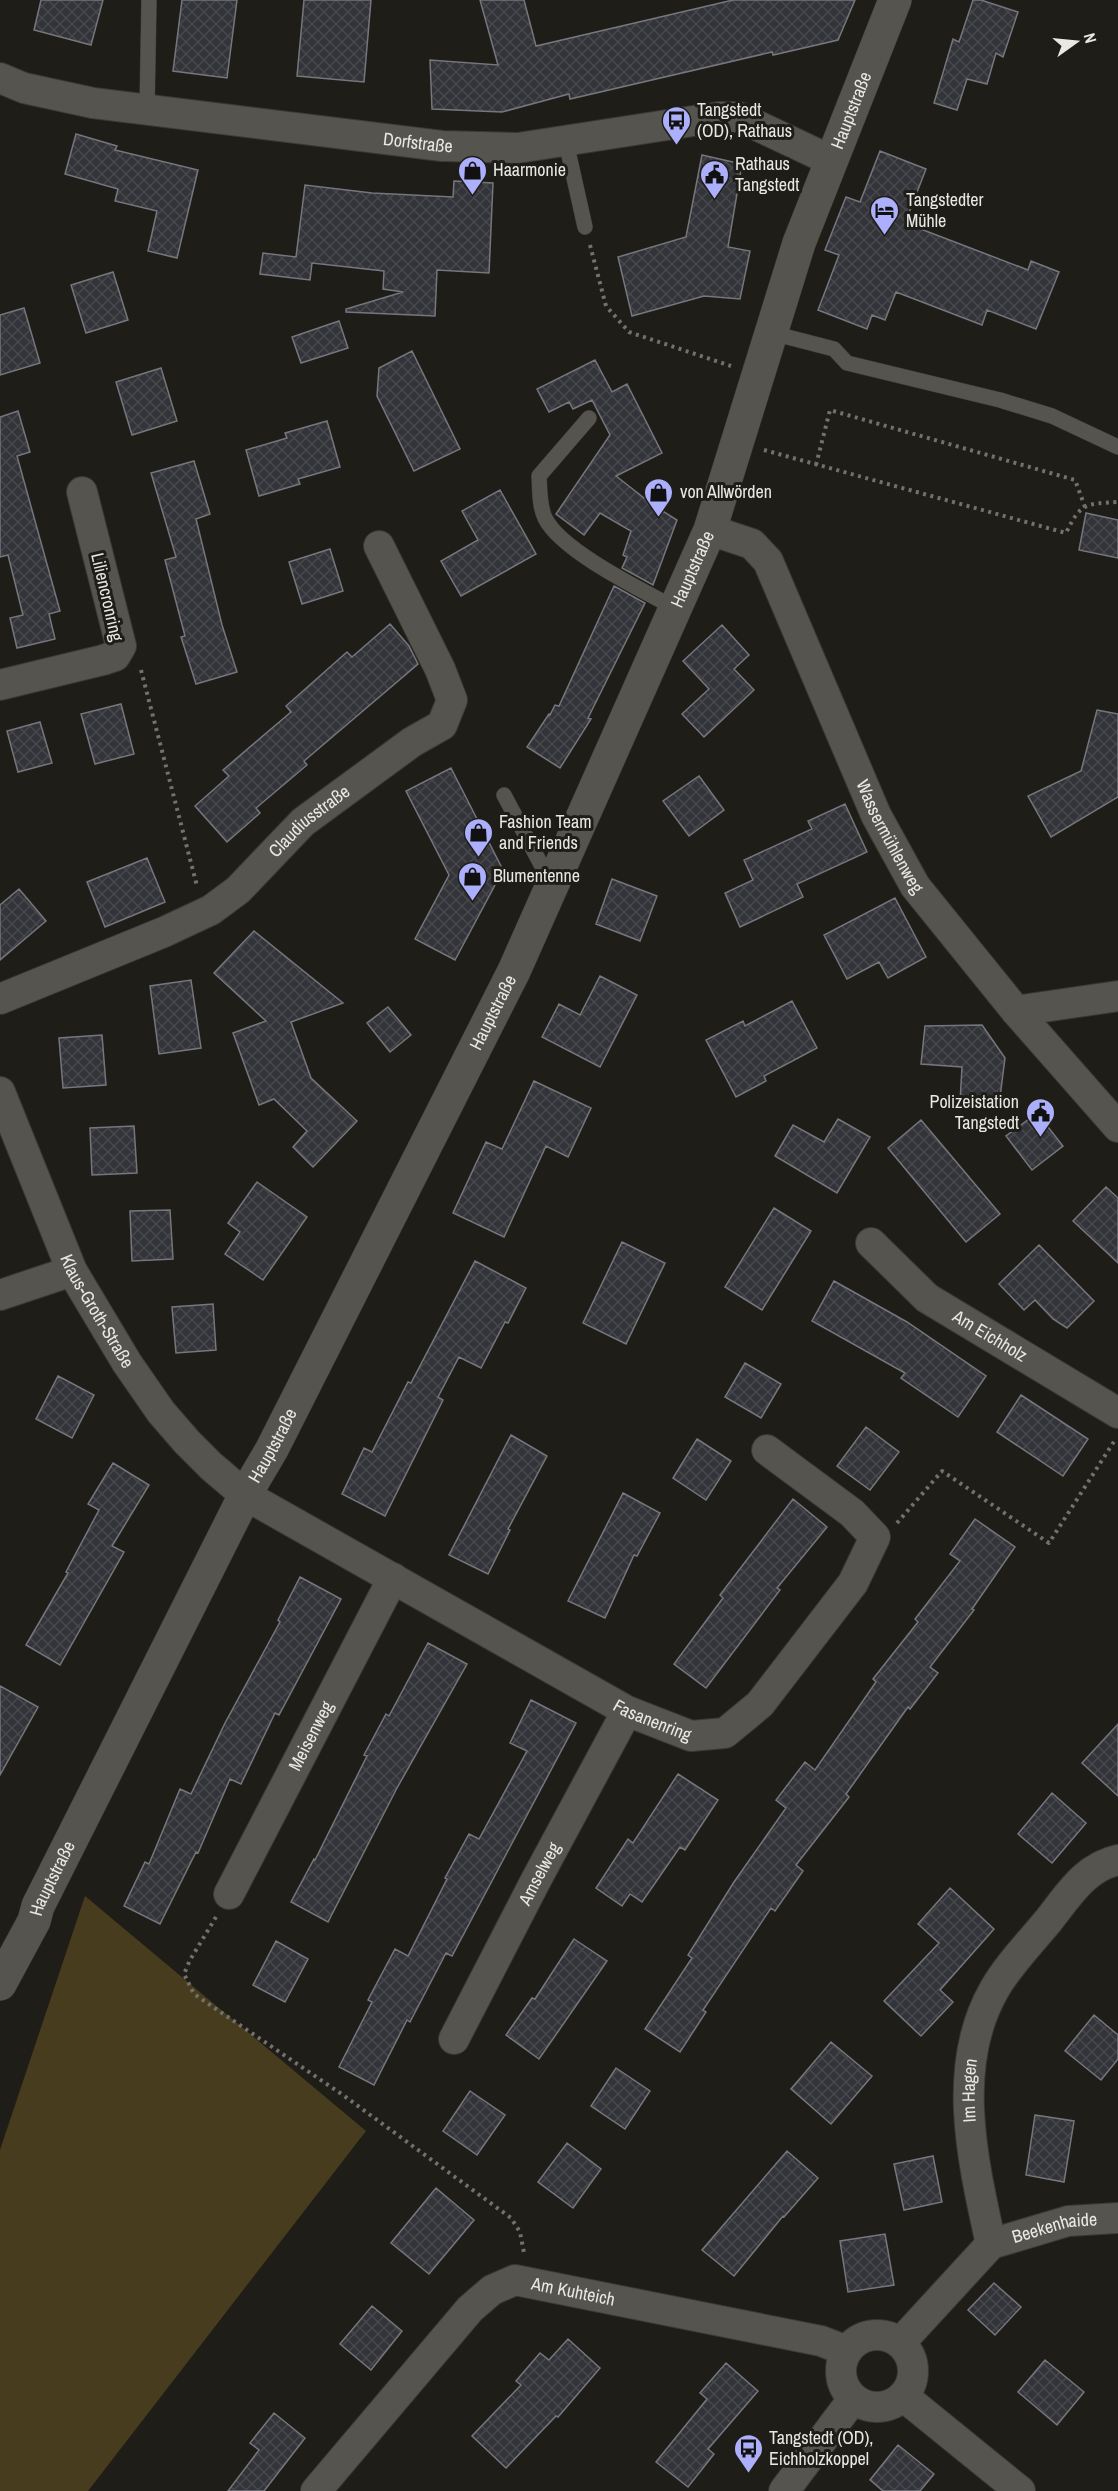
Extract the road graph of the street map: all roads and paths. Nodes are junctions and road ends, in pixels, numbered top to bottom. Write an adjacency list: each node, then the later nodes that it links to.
1 (149, 0): 4 (lane)
2 (895, 0): 6 (street, Hauptstraße)
3 (8, 87): 4 (street, Dorfstraße)
4 (147, 110): 5 (street, Dorfstraße)
5 (566, 142): 6 (street, Dorfstraße); 7 (lane)
6 (830, 160): 8 (street, Hauptstraße)
7 (585, 226): 9 (path)
8 (772, 333): 9 (street, Hauptstraße); 12 (lane)
9 (759, 376): 11 (street, Hauptstraße)
10 (589, 418): 19 (lane)
11 (737, 443): 13 (path); 17 (street, Hauptstraße)
12 (1118, 447)
13 (816, 465): 16 (path); 16 (path)
14 (82, 492): 20 (street, Liliencronring)
15 (1118, 502): 16 (path)
16 (1084, 507)
17 (710, 530): 19 (street, Hauptstraße); 27 (street, Wassermühlenweg)
18 (379, 546): 24 (street, Claudiusstraße)
19 (675, 608): 23 (street, Hauptstraße)
20 (0, 685)
21 (146, 688): 24 (path)
22 (504, 795): 23 (lane)
23 (552, 885): 36 (street, Hauptstraße)
24 (204, 913): 26 (street, Claudiusstraße)
25 (1118, 996): 27 (street)
26 (0, 999)
27 (1017, 1011): 29 (street, Wassermühlenweg)
28 (0, 1092): 31 (street, Klaus-Groth-Straße)
29 (1118, 1127)
30 (871, 1243): 33 (street, Am Eichholz)
31 (72, 1271): 32 (street); 36 (street, Klaus-Groth-Straße)
32 (0, 1294)
33 (1118, 1413)
34 (1118, 1436): 37 (path)
35 (767, 1449): 37 (street)
36 (245, 1496): 38 (street, Fasanenring); 42 (street, Hauptstraße)
37 (870, 1548): 39 (street, Fasanenring)
38 (393, 1578): 39 (street, Fasanenring); 41 (street, Meisenweg)
39 (627, 1711): 43 (street, Amselweg)
40 (1118, 1860): 45 (street, Im Hagen)
41 (229, 1894): 46 (path)
42 (0, 1984)
43 (454, 2039)
44 (1118, 2218): 45 (street, Beekenhaide)
45 (991, 2244): 47 (street)
46 (515, 2280): 48 (street, Am Kuhteich); 51 (street, Am Kuhteich)
47 (900, 2343): 48 (street); 49 (street)
48 (847, 2351): 50 (street)
49 (903, 2396): 50 (street); 53 (street)
50 (853, 2399): 52 (street)
51 (316, 2491)
52 (784, 2491)
53 (1020, 2491)

